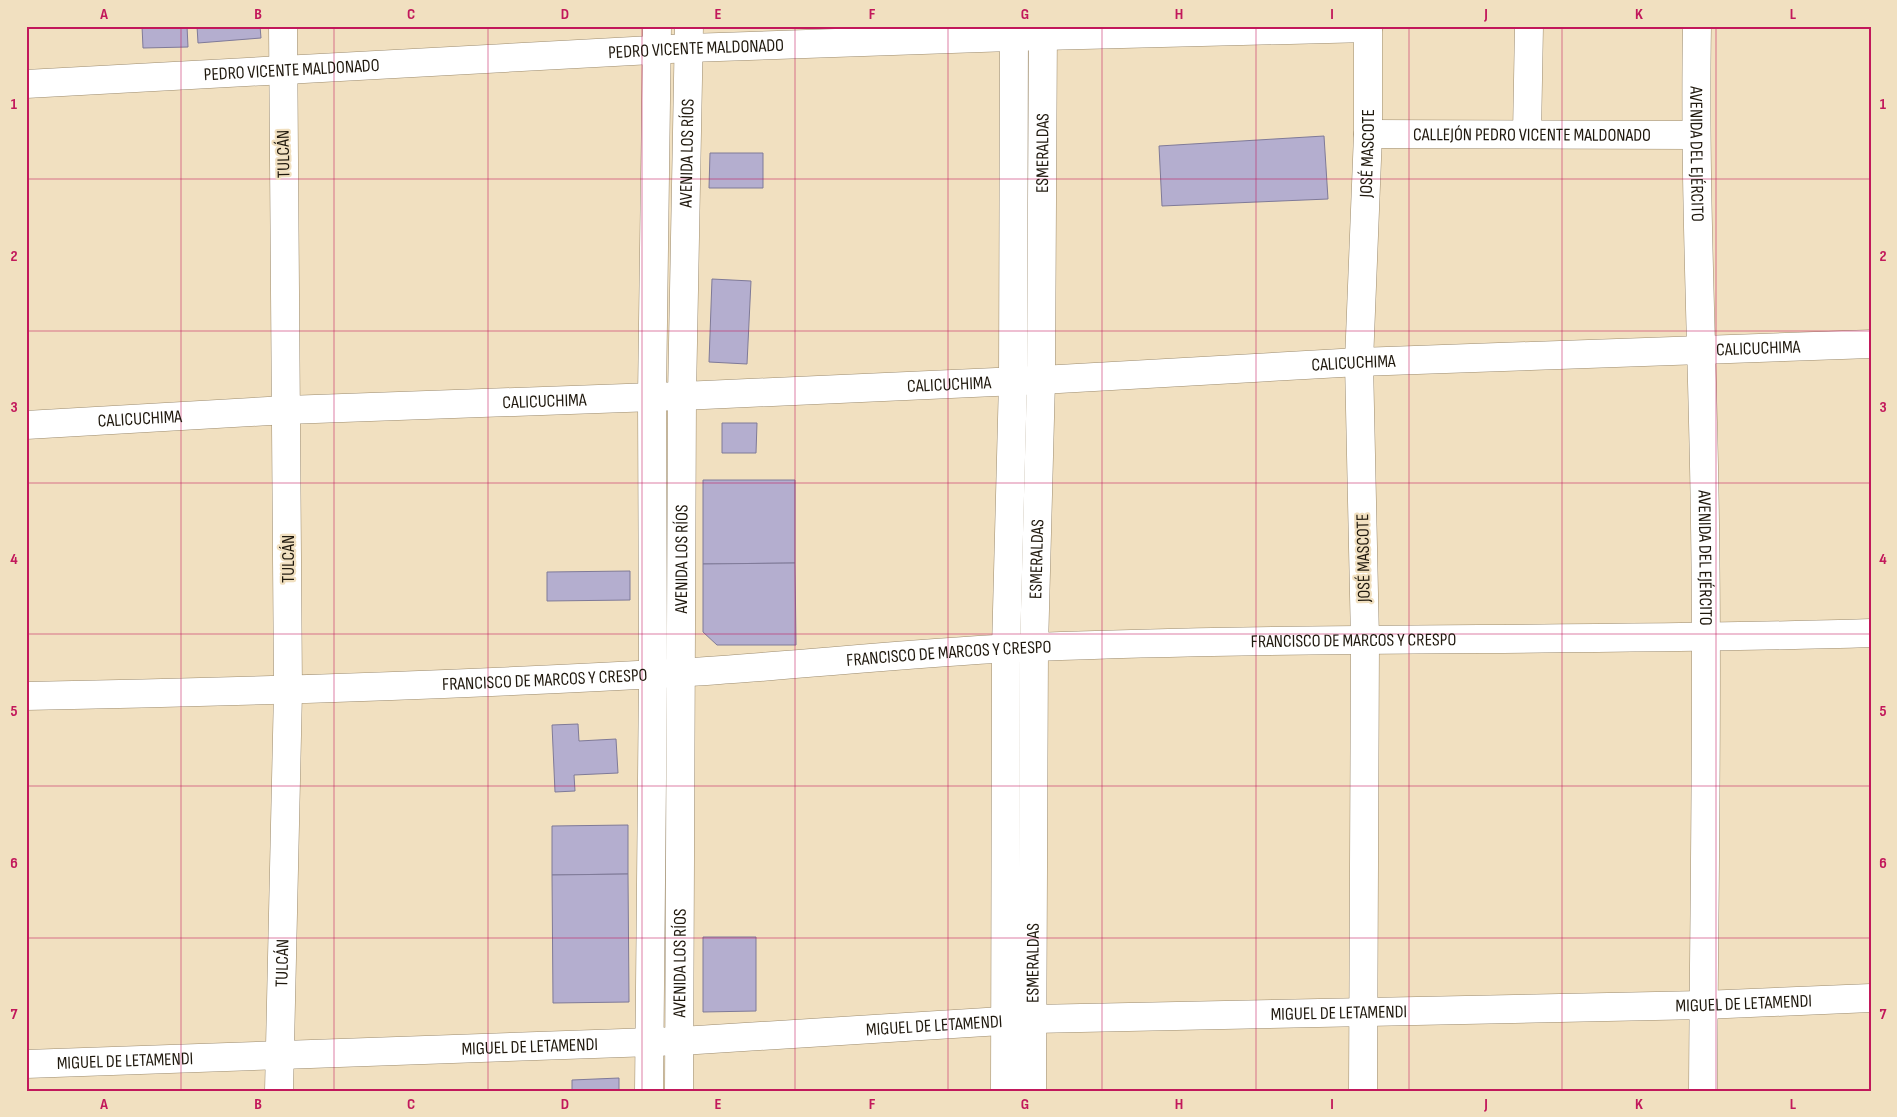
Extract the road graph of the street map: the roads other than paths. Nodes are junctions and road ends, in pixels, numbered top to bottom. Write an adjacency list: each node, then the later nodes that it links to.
1 (283, 26): 9 (street, TULCÁN)
2 (1528, 26): 12 (street)
3 (1697, 26): 13 (street, AVENIDA DEL EJÉRCITO)
4 (1368, 27): 6 (street, PEDRO VICENTE MALDONADO); 11 (street, JOSÉ MASCOTE)
5 (1014, 31): 6 (street, PEDRO VICENTE MALDONADO); 7 (street, PEDRO VICENTE MALDONADO); 18 (street, ESMERALDAS)
6 (1043, 31): 17 (street, ESMERALDAS)
7 (689, 37): 8 (street, PEDRO VICENTE MALDONADO); 19 (street, AVENIDA LOS RÍOS)
8 (657, 38): 9 (street, PEDRO VICENTE MALDONADO); 20 (street, AVENIDA LOS RÍOS)
9 (282, 70): 10 (street, PEDRO VICENTE MALDONADO); 21 (street, TULCÁN)
10 (26, 84)
11 (1368, 134): 12 (street, CALLEJÓN PEDRO VICENTE MALDONADO); 16 (street, JOSÉ MASCOTE)
12 (1527, 134): 13 (street, CALLEJÓN PEDRO VICENTE MALDONADO)
13 (1695, 135): 15 (street, AVENIDA DEL EJÉRCITO)
14 (1871, 344): 15 (street, CALICUCHIMA)
15 (1703, 350): 16 (street, CALICUCHIMA); 24 (street, AVENIDA DEL EJÉRCITO)
16 (1359, 362): 17 (street, CALICUCHIMA); 25 (street, JOSÉ MASCOTE)
17 (1041, 380): 18 (street, CALICUCHIMA); 26 (street, ESMERALDAS)
18 (1013, 381): 19 (street, CALICUCHIMA); 27 (street, ESMERALDAS)
19 (682, 396): 20 (street, CALICUCHIMA); 28 (street, AVENIDA LOS RÍOS)
20 (652, 397): 21 (street, CALICUCHIMA); 29 (street, AVENIDA LOS RÍOS)
21 (287, 410): 22 (street, CALICUCHIMA); 30 (street, TULCÁN)
22 (26, 425)
23 (1871, 633): 24 (street, FRANCISCO DE MARCOS Y CRESPO)
24 (1707, 638): 25 (street, FRANCISCO DE MARCOS Y CRESPO); 33 (street, AVENIDA DEL EJÉRCITO)
25 (1365, 640): 26 (street, FRANCISCO DE MARCOS Y CRESPO); 34 (street, JOSÉ MASCOTE)
26 (1034, 648): 27 (street, FRANCISCO DE MARCOS Y CRESPO); 35 (street, ESMERALDAS)
27 (1006, 649): 28 (street, FRANCISCO DE MARCOS Y CRESPO); 36 (street, ESMERALDAS)
28 (680, 672): 29 (street, FRANCISCO DE MARCOS Y CRESPO); 38 (street, AVENIDA LOS RÍOS)
29 (653, 674): 30 (street, FRANCISCO DE MARCOS Y CRESPO); 37 (street, AVENIDA LOS RÍOS)
30 (288, 691): 31 (street, FRANCISCO DE MARCOS Y CRESPO); 39 (street, TULCÁN)
31 (26, 696)
32 (1871, 998): 33 (street, MIGUEL DE LETAMENDI)
33 (1703, 1005): 34 (street, MIGUEL DE LETAMENDI); 47 (street, AVENIDA DEL EJÉRCITO)
34 (1364, 1013): 35 (street, MIGUEL DE LETAMENDI); 46 (street, JOSÉ MASCOTE)
35 (1033, 1019): 36 (street, MIGUEL DE LETAMENDI); 45 (street, ESMERALDAS)
36 (1006, 1020): 38 (street, MIGUEL DE LETAMENDI); 44 (street, ESMERALDAS)
37 (650, 1040): 38 (street, MIGUEL DE LETAMENDI); 39 (street, MIGUEL DE LETAMENDI); 42 (street, AVENIDA LOS RÍOS)
38 (681, 1041): 43 (street, AVENIDA LOS RÍOS)
39 (279, 1053): 40 (street, MIGUEL DE LETAMENDI); 41 (street, TULCÁN)
40 (26, 1064)
41 (279, 1091)
42 (649, 1091)
43 (680, 1091)
44 (1005, 1091)
45 (1032, 1091)
46 (1363, 1091)
47 (1703, 1091)

